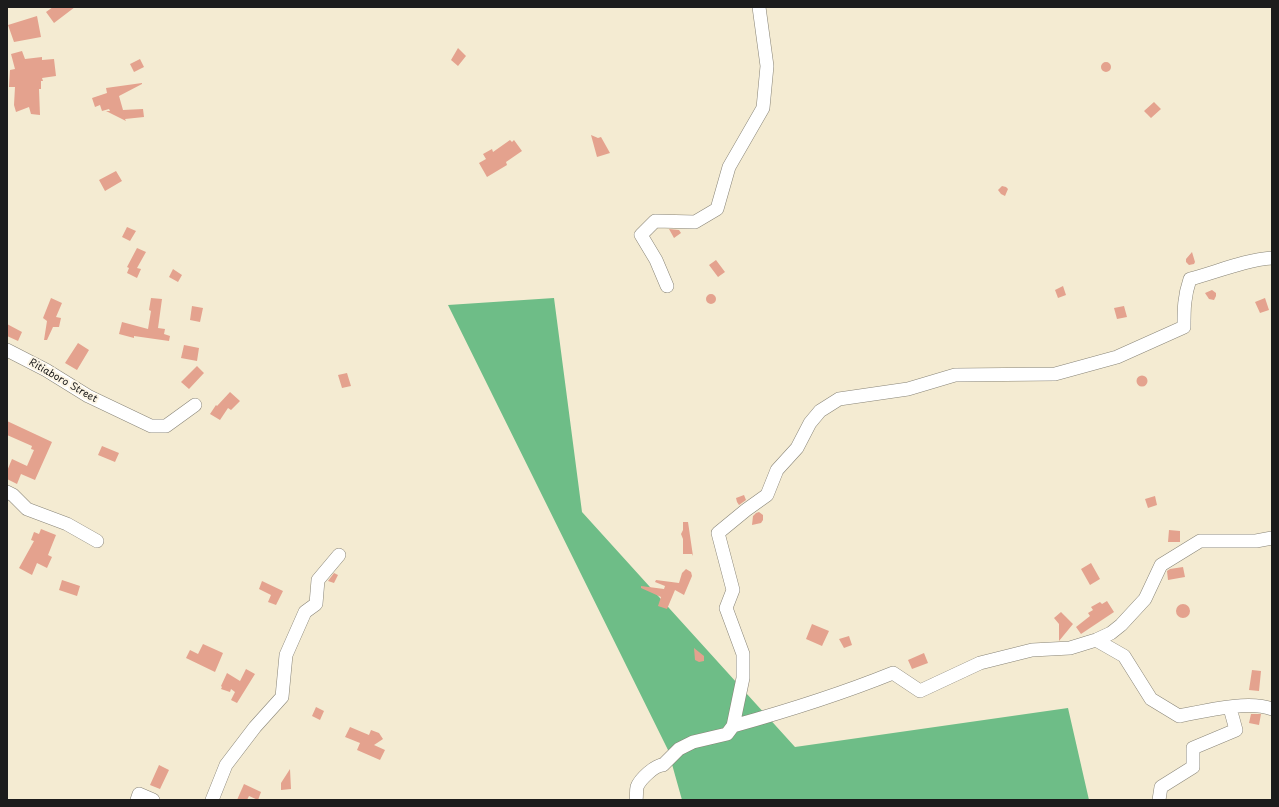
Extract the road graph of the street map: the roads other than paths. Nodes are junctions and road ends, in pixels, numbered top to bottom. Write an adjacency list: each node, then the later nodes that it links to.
1 (759, 7): 3 (street)
2 (1272, 258): 13 (street)
3 (667, 286)
4 (7, 350): 5 (street, Ritiaboro Street)
5 (195, 405)
6 (7, 492): 8 (street)
7 (1272, 538): 10 (street)
8 (97, 541)
9 (339, 555): 16 (street)
10 (1096, 640): 11 (street); 13 (street)
11 (1230, 708): 12 (street); 18 (street)
12 (1272, 709)
13 (733, 726): 17 (street)
14 (138, 797): 15 (street)
15 (153, 800)
16 (212, 800)
17 (636, 800)
18 (1159, 800)

